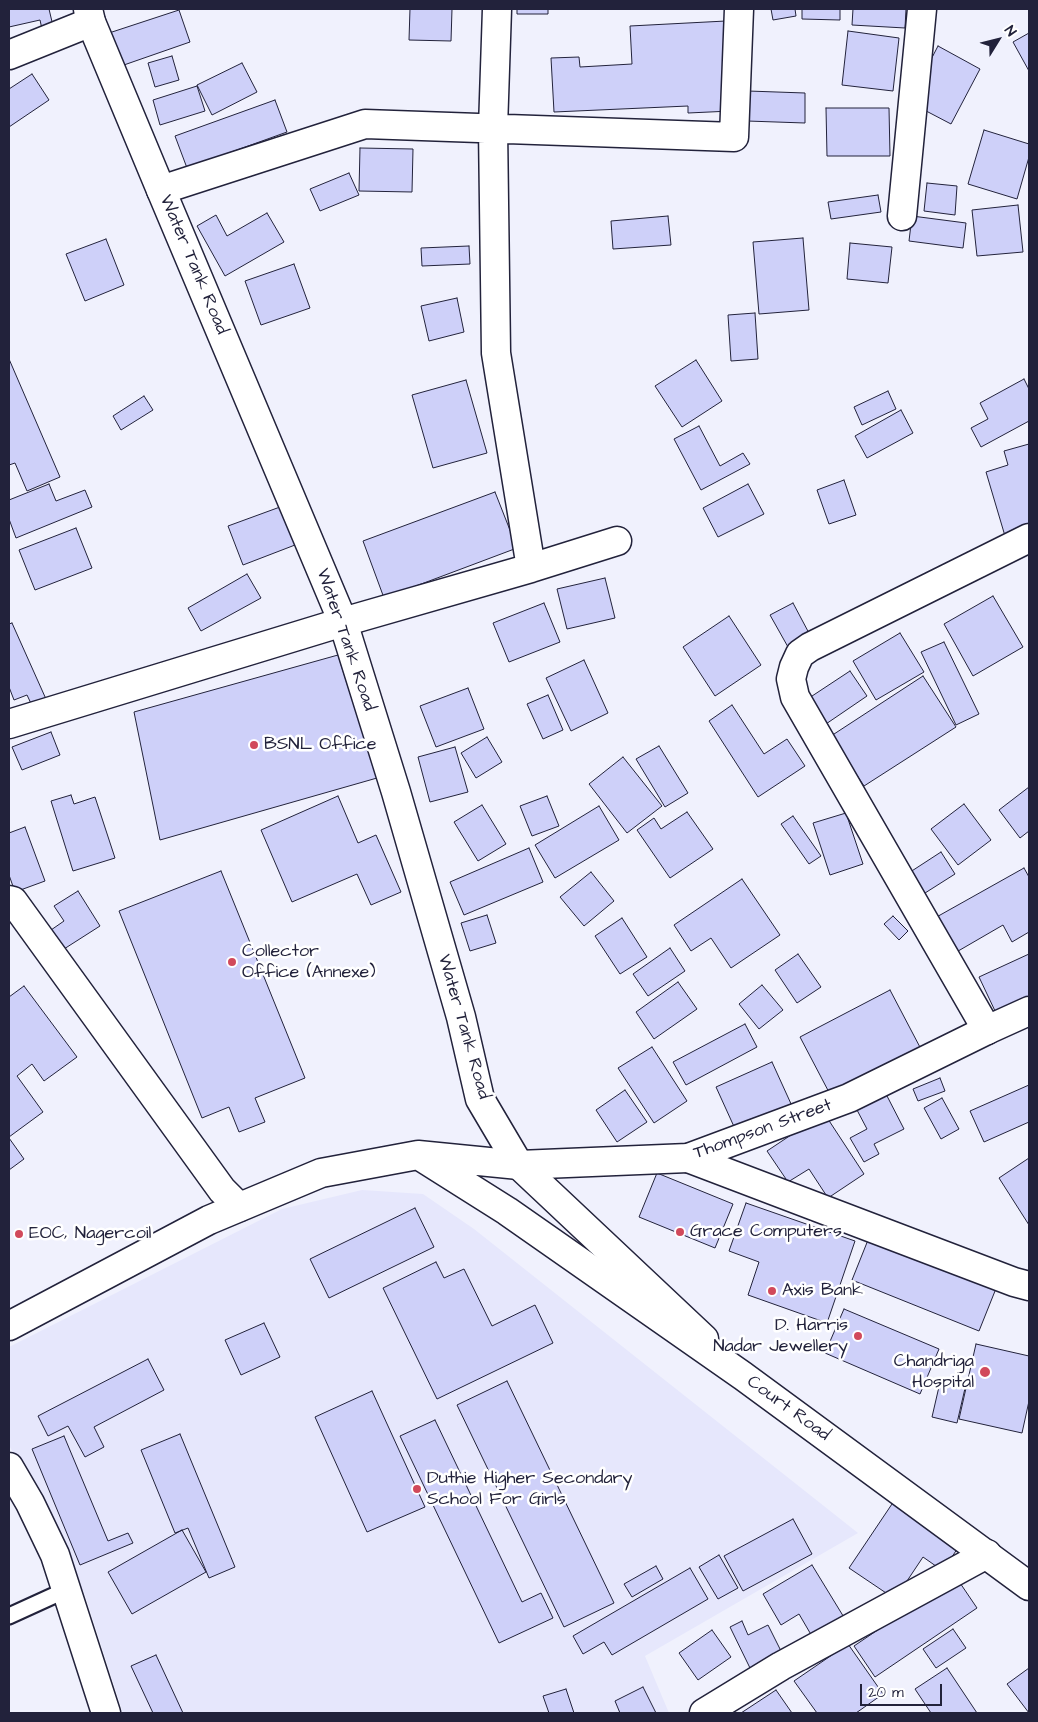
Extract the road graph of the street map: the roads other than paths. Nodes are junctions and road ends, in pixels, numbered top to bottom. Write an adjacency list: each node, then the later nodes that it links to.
1 (497, 9): 6 (street)
2 (739, 9): 6 (street)
3 (922, 9): 8 (street)
4 (89, 15): 5 (street); 7 (street, Water Tank Road)
5 (9, 55)
6 (494, 128): 7 (street); 11 (street)
7 (161, 190): 12 (street, Water Tank Road)
8 (902, 216)
9 (1029, 538): 16 (street)
10 (617, 541): 11 (street)
11 (531, 568): 12 (street)
12 (343, 622): 13 (street); 19 (street, Water Tank Road)
13 (9, 724)
14 (9, 900): 20 (street)
15 (1029, 1012): 16 (street, Thompson Street)
16 (987, 1030): 18 (street, Thompson Street)
17 (418, 1155): 19 (street, Thompson Street); 20 (street, Thompson Street); 23 (street, Court Road)
18 (688, 1158): 19 (street, Thompson Street); 21 (street)
19 (519, 1164): 23 (street, Water Tank Road)
20 (239, 1207): 22 (street, Thompson Street)
21 (1029, 1286)
22 (9, 1326)
23 (743, 1376): 25 (street, Court Road)
24 (9, 1467): 27 (street)
25 (988, 1554): 26 (street, Court Road); 30 (street)
26 (1029, 1586)
27 (66, 1590): 28 (lane); 29 (street)
28 (9, 1616)
29 (106, 1713)
30 (704, 1713)

